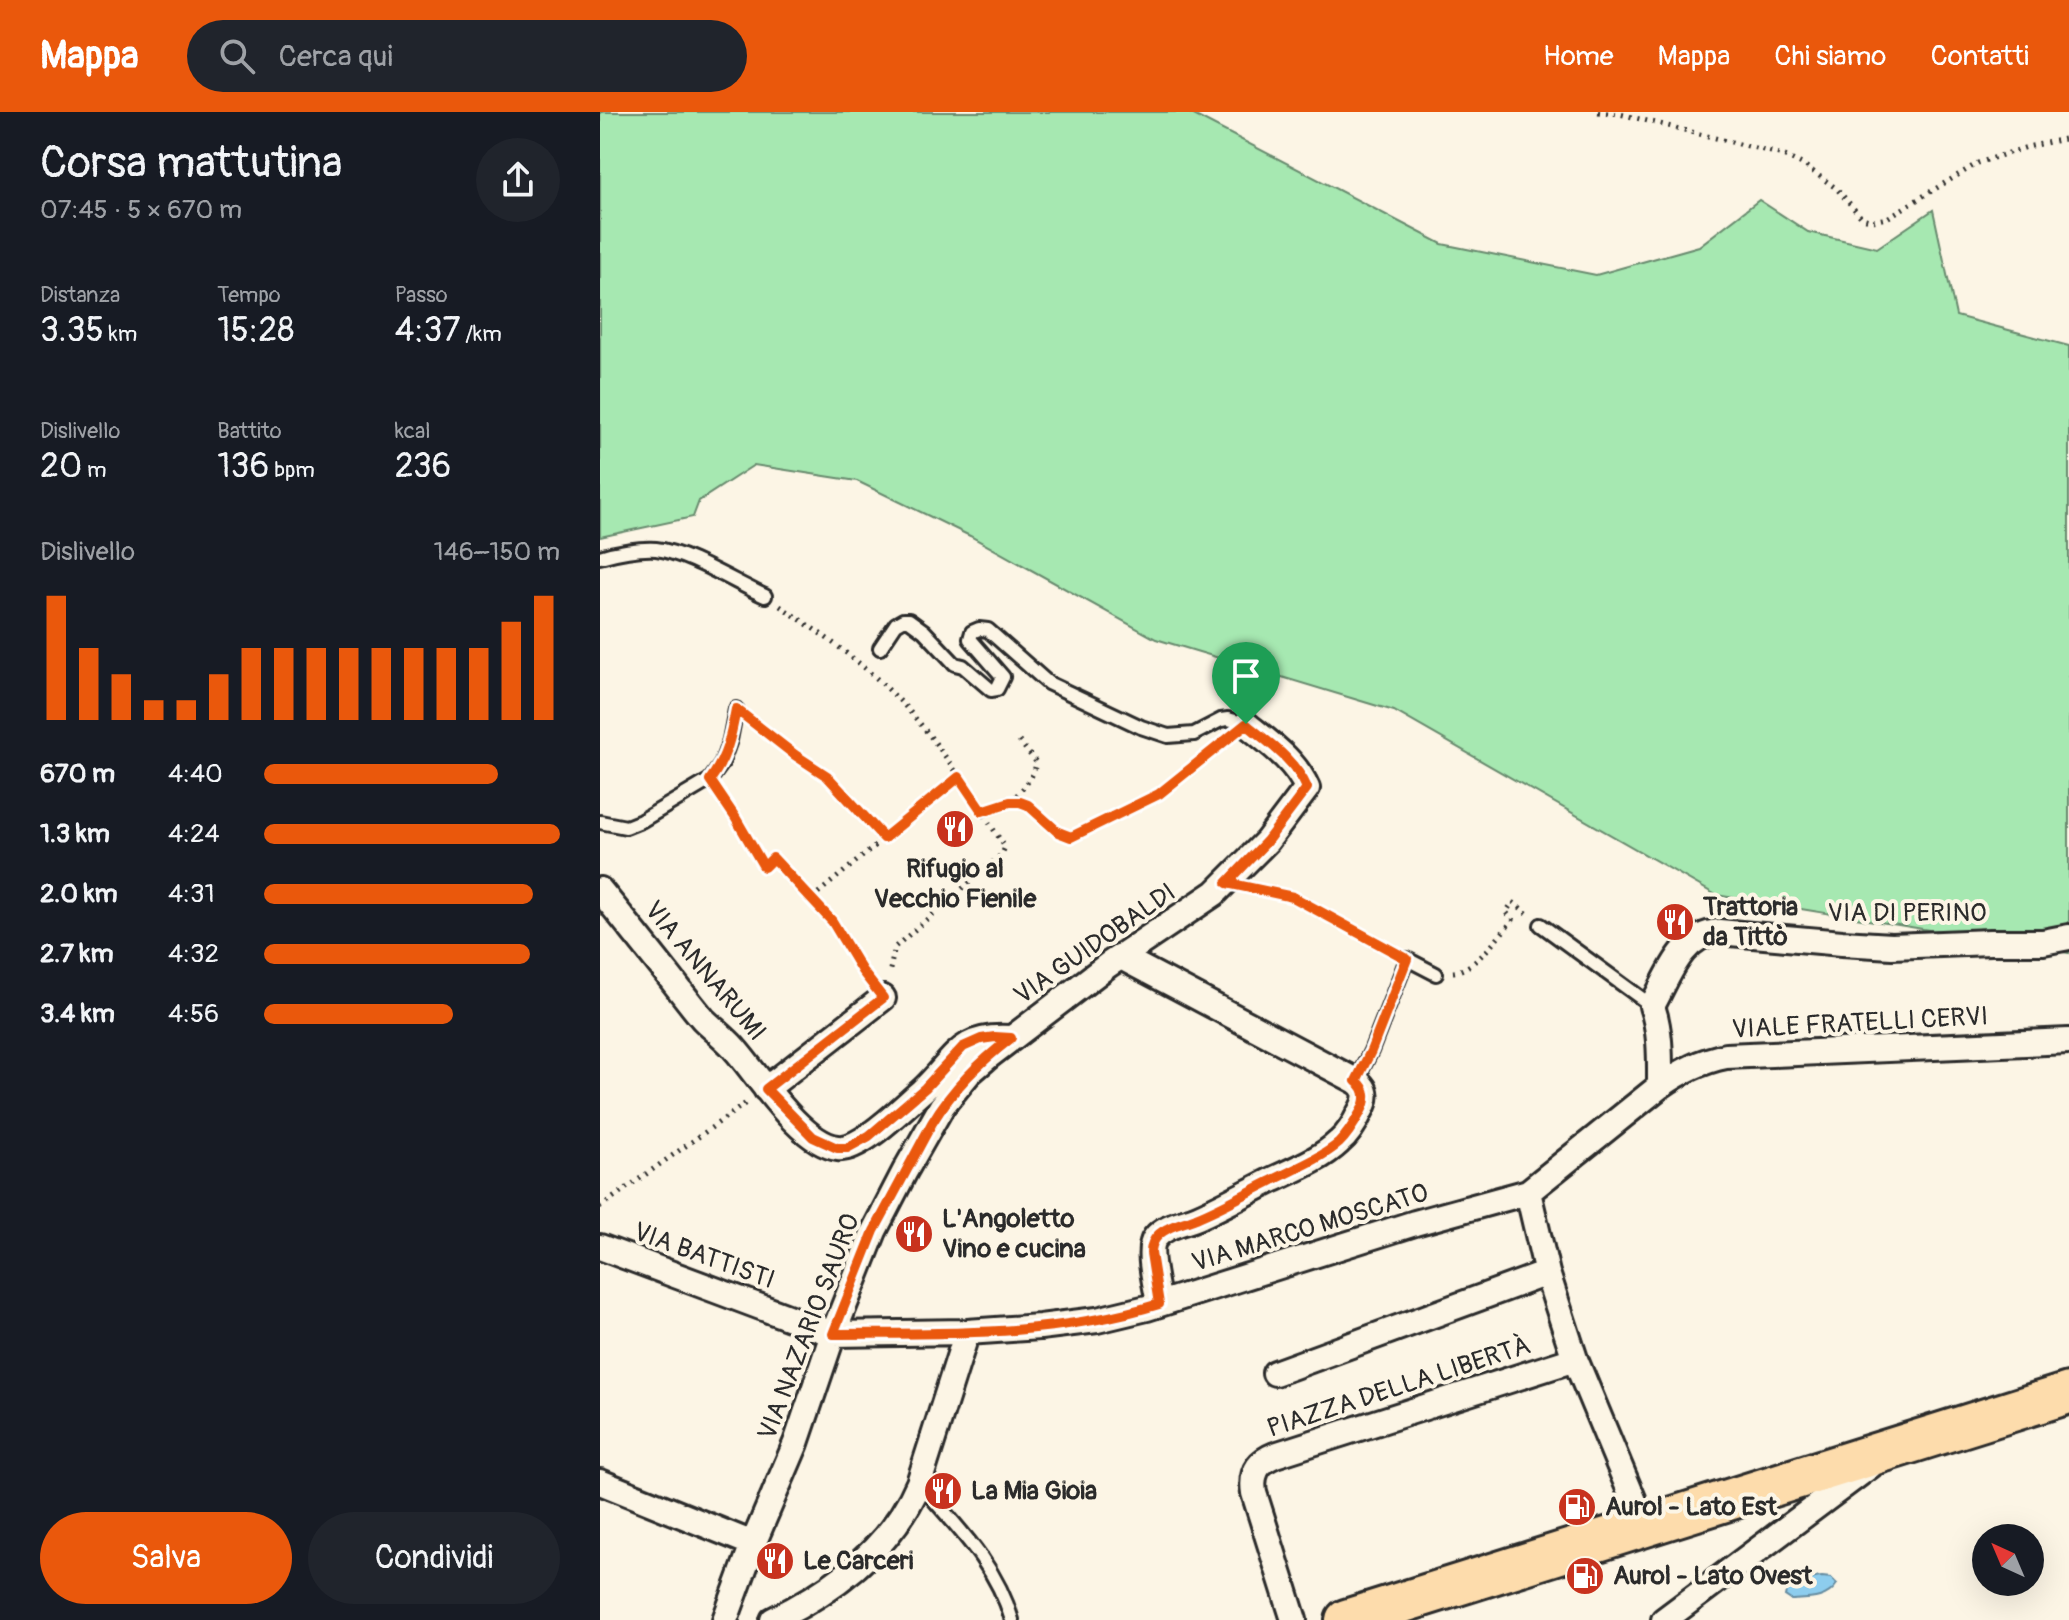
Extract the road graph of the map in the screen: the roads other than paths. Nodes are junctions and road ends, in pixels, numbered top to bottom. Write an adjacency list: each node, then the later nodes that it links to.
1 (600, 557): 2 (lane)
2 (765, 596)
3 (880, 648): 5 (lane)
4 (736, 709): 6 (lane)
5 (1246, 724): 10 (street, VIA GUIDOBALDI)
6 (600, 822)
7 (600, 890): 18 (street, VIA ANNARUMI)
8 (1541, 925): 13 (lane)
9 (2069, 937): 13 (street, VIA DI PERINO)
10 (1121, 957): 14 (street, VIA GUIDOBALDI); 16 (street)
11 (1436, 974): 16 (lane)
12 (883, 998): 18 (street)
13 (1654, 1012): 17 (street)
14 (1011, 1038): 19 (street, VIA GUIDOBALDI); 25 (street, VIA NAZARIO SAURO)
15 (2069, 1041): 17 (street, VIALE FRATELLI CERVI)
16 (1360, 1086): 23 (street)
17 (1660, 1086): 20 (street, VIALE FRATELLI CERVI)
18 (766, 1089): 19 (street, VIA ANNARUMI)
19 (813, 1137)
20 (1528, 1192): 22 (street); 23 (street, VIA MARCO MOSCATO)
21 (600, 1247): 25 (street, VIA BATTISTI)
22 (1547, 1273): 26 (street); 27 (street)
23 (1159, 1304): 24 (street, VIA MARCO MOSCATO)
24 (967, 1332): 25 (street, VIA MARCO MOSCATO); 31 (street)
25 (833, 1334): 33 (street, VIA NAZARIO SAURO)
26 (1575, 1359): 32 (street); 37 (street, PIAZZA DELLA LIBERTÀ)
27 (1275, 1373)
28 (2069, 1393): 29 (main road)
29 (1894, 1448): 32 (main road); 39 (street)
30 (600, 1482): 33 (street)
31 (919, 1483): 35 (street); 36 (lane)
32 (1644, 1525): 38 (main road)
33 (753, 1544): 34 (street, VIA NAZARIO SAURO)
34 (725, 1620)
35 (773, 1620)
36 (1012, 1620)
37 (1294, 1620)
38 (1346, 1620)
39 (1664, 1620)

